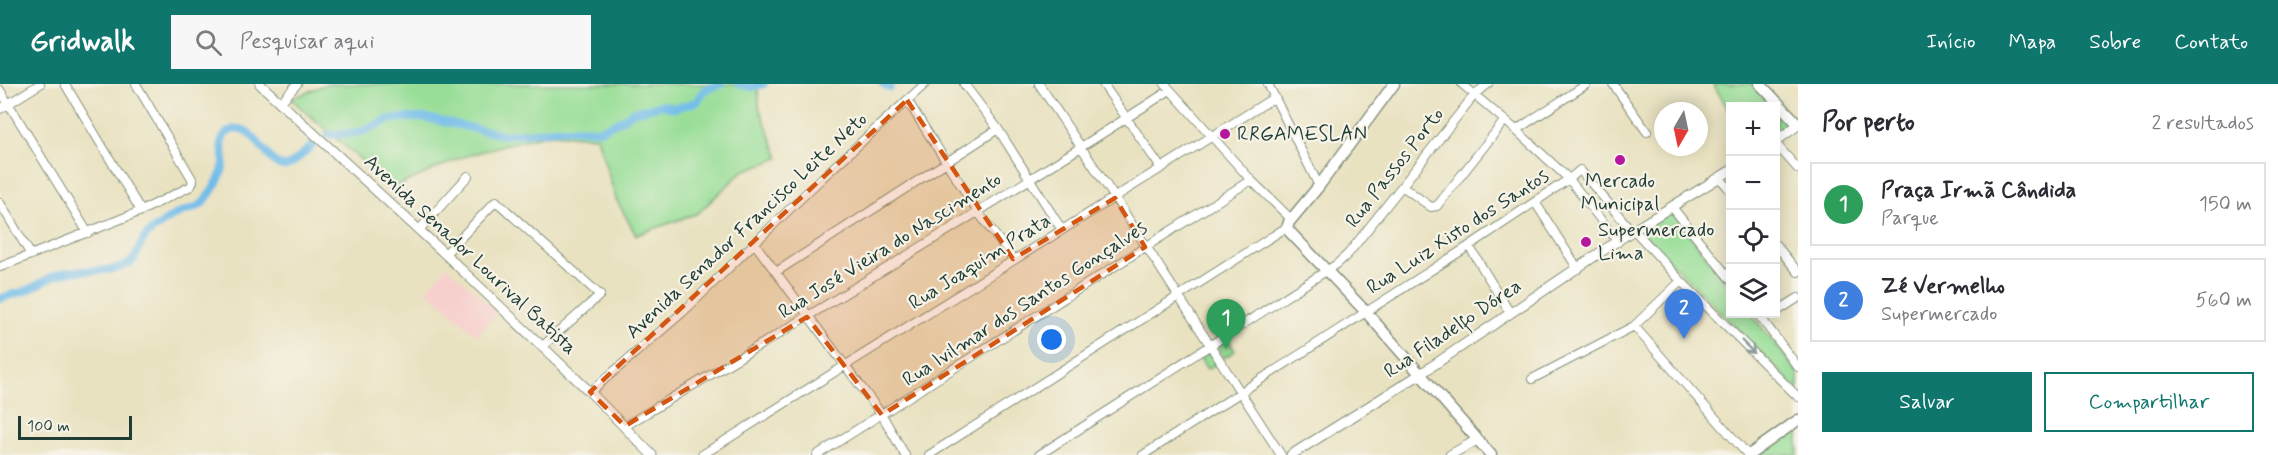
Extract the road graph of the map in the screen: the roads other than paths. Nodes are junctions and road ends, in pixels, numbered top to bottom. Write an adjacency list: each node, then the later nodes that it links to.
1 (40, 84): 23 (street)
2 (65, 84): 51 (street)
3 (136, 84): 51 (street)
4 (260, 84): 22 (street, Avenida Senador Lourival Batista)
5 (297, 84): 22 (street)
6 (925, 84): 21 (street, Avenida Senador Francisco Leite Neto)
7 (964, 84): 28 (street)
8 (1039, 84): 34 (street)
9 (1103, 84): 25 (street)
10 (1268, 84): 20 (street)
11 (1394, 84): 45 (main road)
12 (1462, 84): 19 (street)
13 (1488, 84): 19 (street, Rua Passos Porto)
14 (1587, 84): 29 (street)
15 (1613, 84): 30 (street)
16 (1760, 84): 27 (main road)
17 (1168, 87): 25 (street, Rua José Vieira do Nascimento); 31 (street)
18 (0, 90): 23 (street)
19 (1475, 94): 26 (street); 46 (street, Rua Passos Porto)
20 (1275, 97): 31 (street, Rua Joaquim Prata); 45 (street)
21 (908, 100): 35 (street); 59 (street, Avenida Senador Francisco Leite Neto)
22 (280, 103): 54 (street, Avenida Senador Lourival Batista)
23 (8, 104): 24 (street); 57 (street)
24 (0, 109)
25 (1127, 119): 34 (street, Rua José Vieira do Nascimento); 36 (street)
26 (1505, 120): 29 (street); 46 (street)
27 (1798, 124): 32 (street)
28 (999, 129): 35 (street); 41 (street)
29 (1516, 130): 42 (street)
30 (1647, 132)
31 (1211, 137): 36 (street, Rua Joaquim Prata); 43 (street)
32 (1780, 139)
33 (1780, 147): 37 (street)
34 (1083, 148): 41 (street, Rua José Vieira do Nascimento); 47 (street)
35 (948, 162): 52 (street); 68 (street)
36 (1161, 168): 47 (street, Rua Joaquim Prata)
37 (1798, 169)
38 (1726, 174): 40 (street, Rua Filadelfo Dórea)
39 (468, 176): 54 (street)
40 (1720, 178): 44 (street); 50 (street, Rua Filadelfo Dórea)
41 (1031, 179): 52 (street, Rua José Vieira do Nascimento); 55 (street)
42 (1569, 179): 48 (street, Rua Luiz Xisto dos Santos); 56 (street); 58 (street)
43 (1251, 180): 53 (street); 61 (street, Rua Ivilmar dos Santos Gonçalves)
44 (1726, 185)
45 (1319, 186): 53 (main road)
46 (1402, 186): 69 (street, Rua Passos Porto)
47 (1115, 198): 55 (street, Rua Joaquim Prata); 61 (street)
48 (1535, 202): 60 (street, Rua Luiz Xisto dos Santos); 67 (street)
49 (0, 203): 64 (street)
50 (1672, 207): 56 (street, Rua Filadelfo Dórea); 71 (street)
51 (141, 211): 57 (street)
52 (978, 212): 65 (street); 78 (street, Rua José Vieira do Nascimento)
53 (1289, 223): 69 (main road); 73 (street)
54 (419, 230): 63 (street, Avenida Senador Lourival Batista)
55 (1062, 230): 65 (street, Rua Joaquim Prata)
56 (1633, 231): 58 (street, Rua Filadelfo Dórea); 72 (street)
57 (88, 233): 64 (street)
58 (1618, 242): 67 (street, Rua Filadelfo Dórea)
59 (755, 244): 68 (street); 87 (street, Avenida Senador Francisco Leite Neto)
60 (1469, 246): 76 (street, Rua Luiz Xisto dos Santos); 77 (street)
61 (1145, 247): 73 (street); 90 (street, Rua Ivilmar dos Santos Gonçalves)
62 (1780, 250): 70 (street)
63 (445, 254): 81 (street); 87 (street, Avenida Senador Lourival Batista)
64 (31, 255): 66 (street)
65 (1013, 260): 83 (street, Rua Joaquim Prata)
66 (0, 267)
67 (1578, 269): 77 (street, Rua Filadelfo Dórea)
68 (776, 272): 78 (street)
69 (1327, 272): 76 (main road); 82 (street, Rua Passos Porto)
70 (1798, 272)
71 (1726, 273)
72 (1681, 281): 80 (street); 89 (street, one-way to 89)
73 (1178, 297): 82 (street); 98 (street)
74 (1798, 297): 75 (street)
75 (1780, 309)
76 (1366, 312): 85 (main road); 88 (street, Rua Luiz Xisto dos Santos)
77 (1510, 313): 85 (street, Rua Filadelfo Dórea)
78 (807, 317): 83 (street); 92 (street, Rua José Vieira do Nascimento)
79 (1761, 318): 84 (street)
80 (1634, 326): 86 (street); 105 (street)
81 (545, 344)
82 (1209, 345): 88 (street); 99 (street, Rua Passos Porto)
83 (845, 366): 90 (street); 95 (street, Rua Joaquim Prata)
84 (1798, 367)
85 (1419, 375): 93 (main road); 102 (street, Rua Filadelfo Dórea)
86 (1532, 379)
87 (590, 392): 92 (street, Avenida Senador Lourival Batista)
88 (1240, 392): 100 (street, Rua Luiz Xisto dos Santos); 101 (street)
89 (1798, 396)
90 (882, 415): 96 (street, Rua Ivilmar dos Santos Gonçalves); 97 (street)
91 (1798, 420): 105 (main road)
92 (625, 426): 94 (street, Avenida Senador Lourival Batista)
93 (1477, 440): 103 (street); 104 (main road)
94 (652, 455)
95 (702, 455)
96 (817, 455)
97 (905, 455)
98 (929, 455)
99 (1039, 455)
100 (1143, 455)
101 (1281, 455)
102 (1291, 455)
103 (1450, 455)
104 (1491, 455)
105 (1748, 455)

